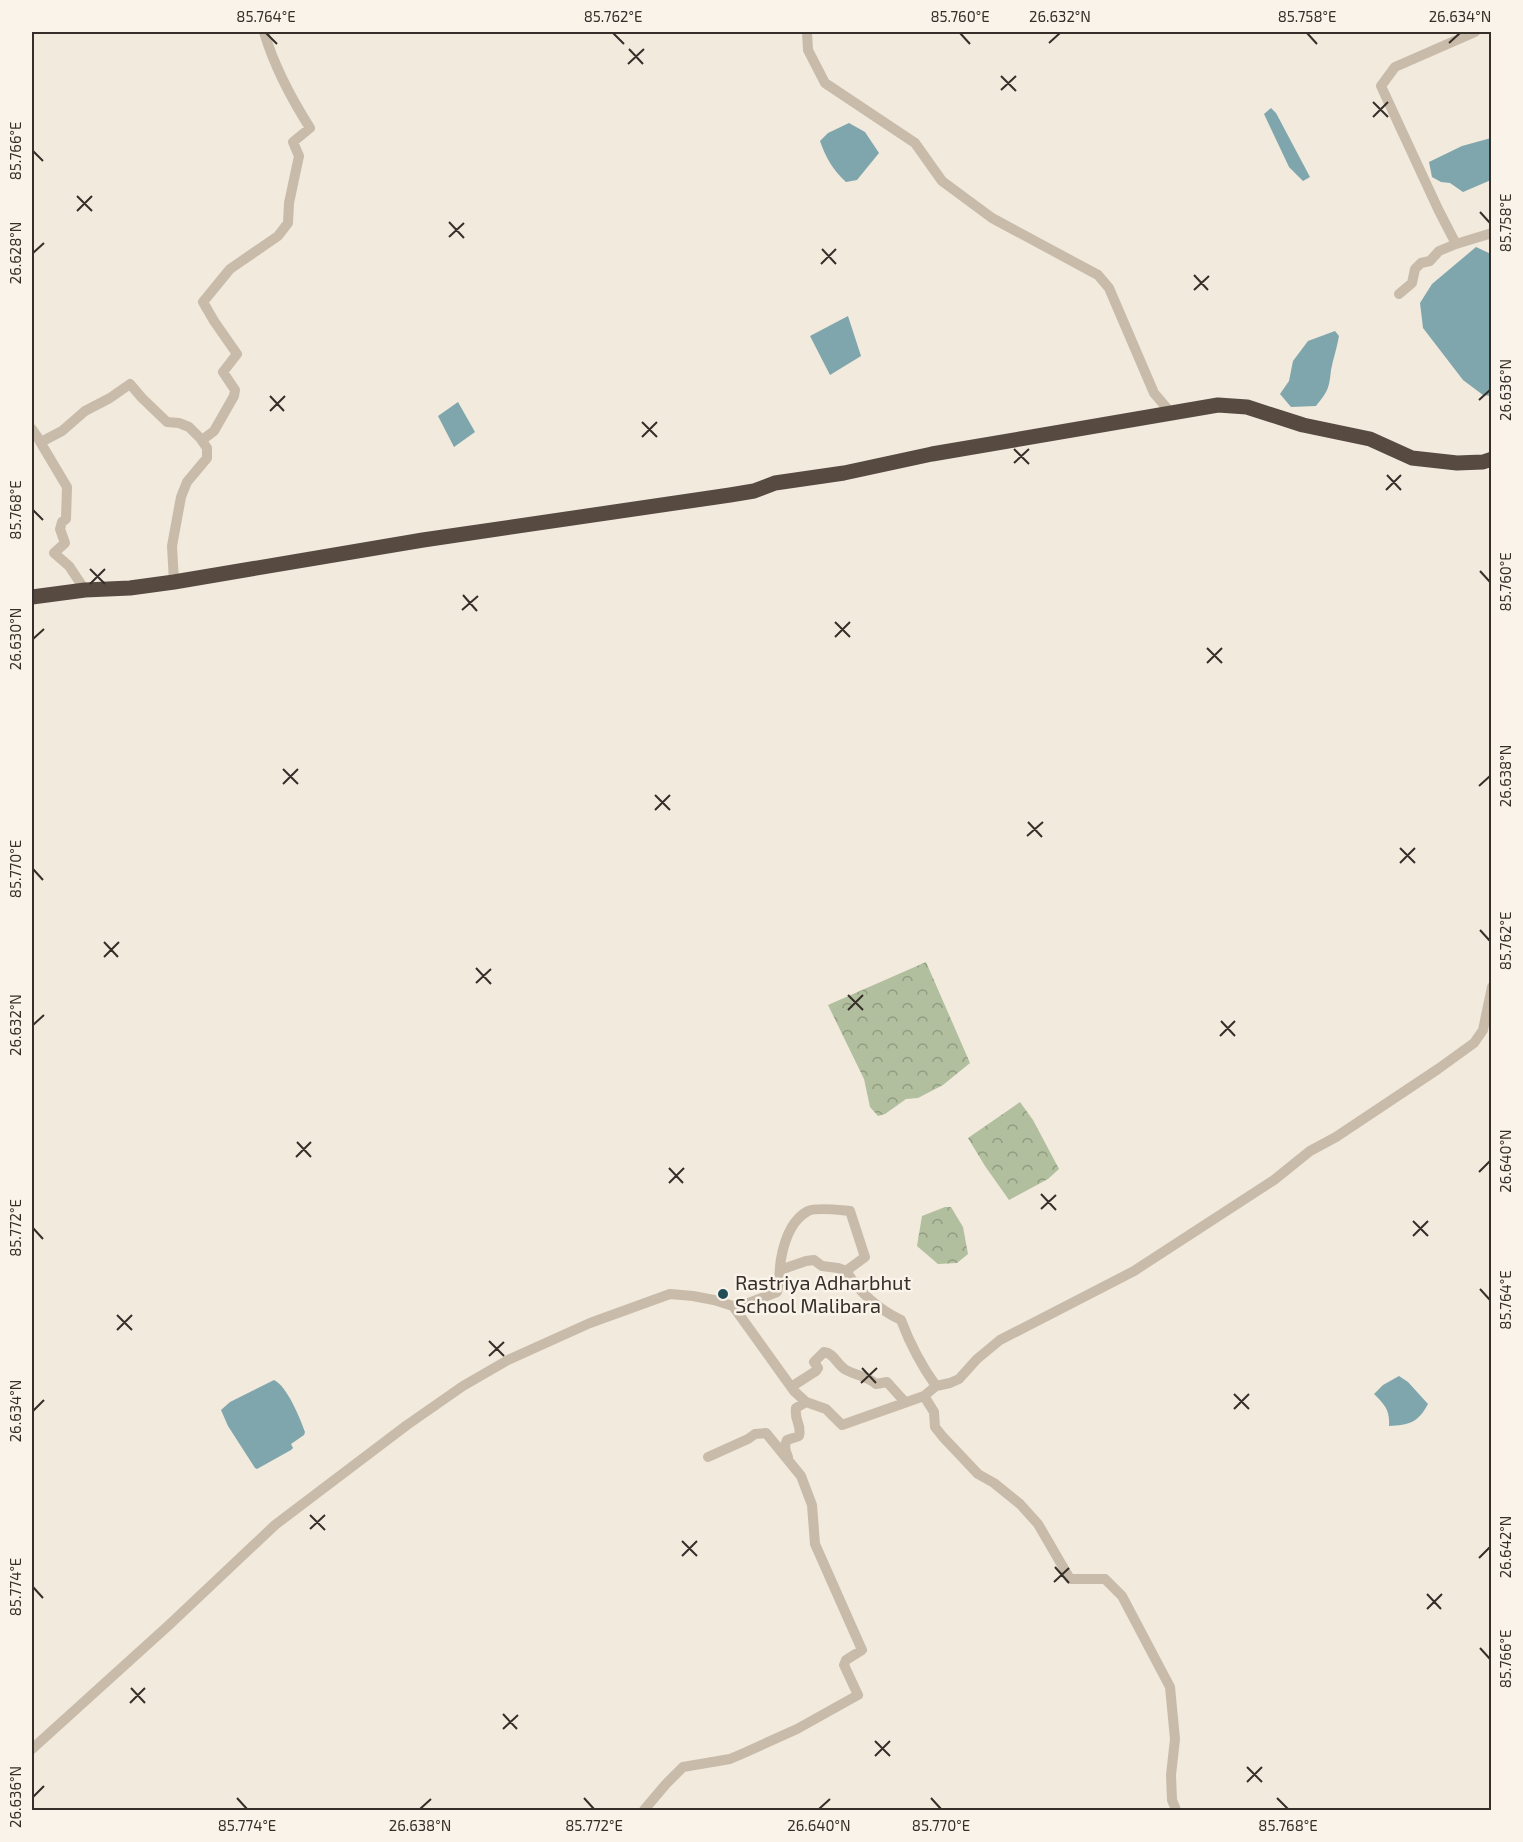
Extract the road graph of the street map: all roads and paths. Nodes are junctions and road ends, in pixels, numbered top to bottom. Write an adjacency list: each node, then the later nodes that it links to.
1 (264, 32): 10 (street)
2 (807, 32): 7 (street)
3 (1475, 32): 5 (street)
4 (1491, 233): 5 (street)
5 (1456, 243): 6 (street)
6 (1399, 294)
7 (1171, 413): 11 (highway); 12 (highway)
8 (32, 429): 9 (street)
9 (39, 440): 10 (street); 13 (street)
10 (202, 440): 12 (street)
11 (1491, 459)
12 (174, 582): 13 (highway)
13 (85, 590): 14 (highway)
14 (32, 597)
15 (1491, 987): 19 (street)
16 (780, 1270): 17 (street); 17 (street); 18 (street)
17 (846, 1271): 19 (street)
18 (734, 1306): 20 (street); 26 (street)
19 (936, 1386): 21 (street)
20 (791, 1387): 22 (street); 23 (street)
21 (924, 1396): 23 (street); 28 (street)
22 (806, 1402): 23 (street); 25 (street)
23 (905, 1402)
24 (708, 1457): 25 (street)
25 (789, 1463): 27 (street)
26 (32, 1749)
27 (644, 1810)
28 (1176, 1810)

